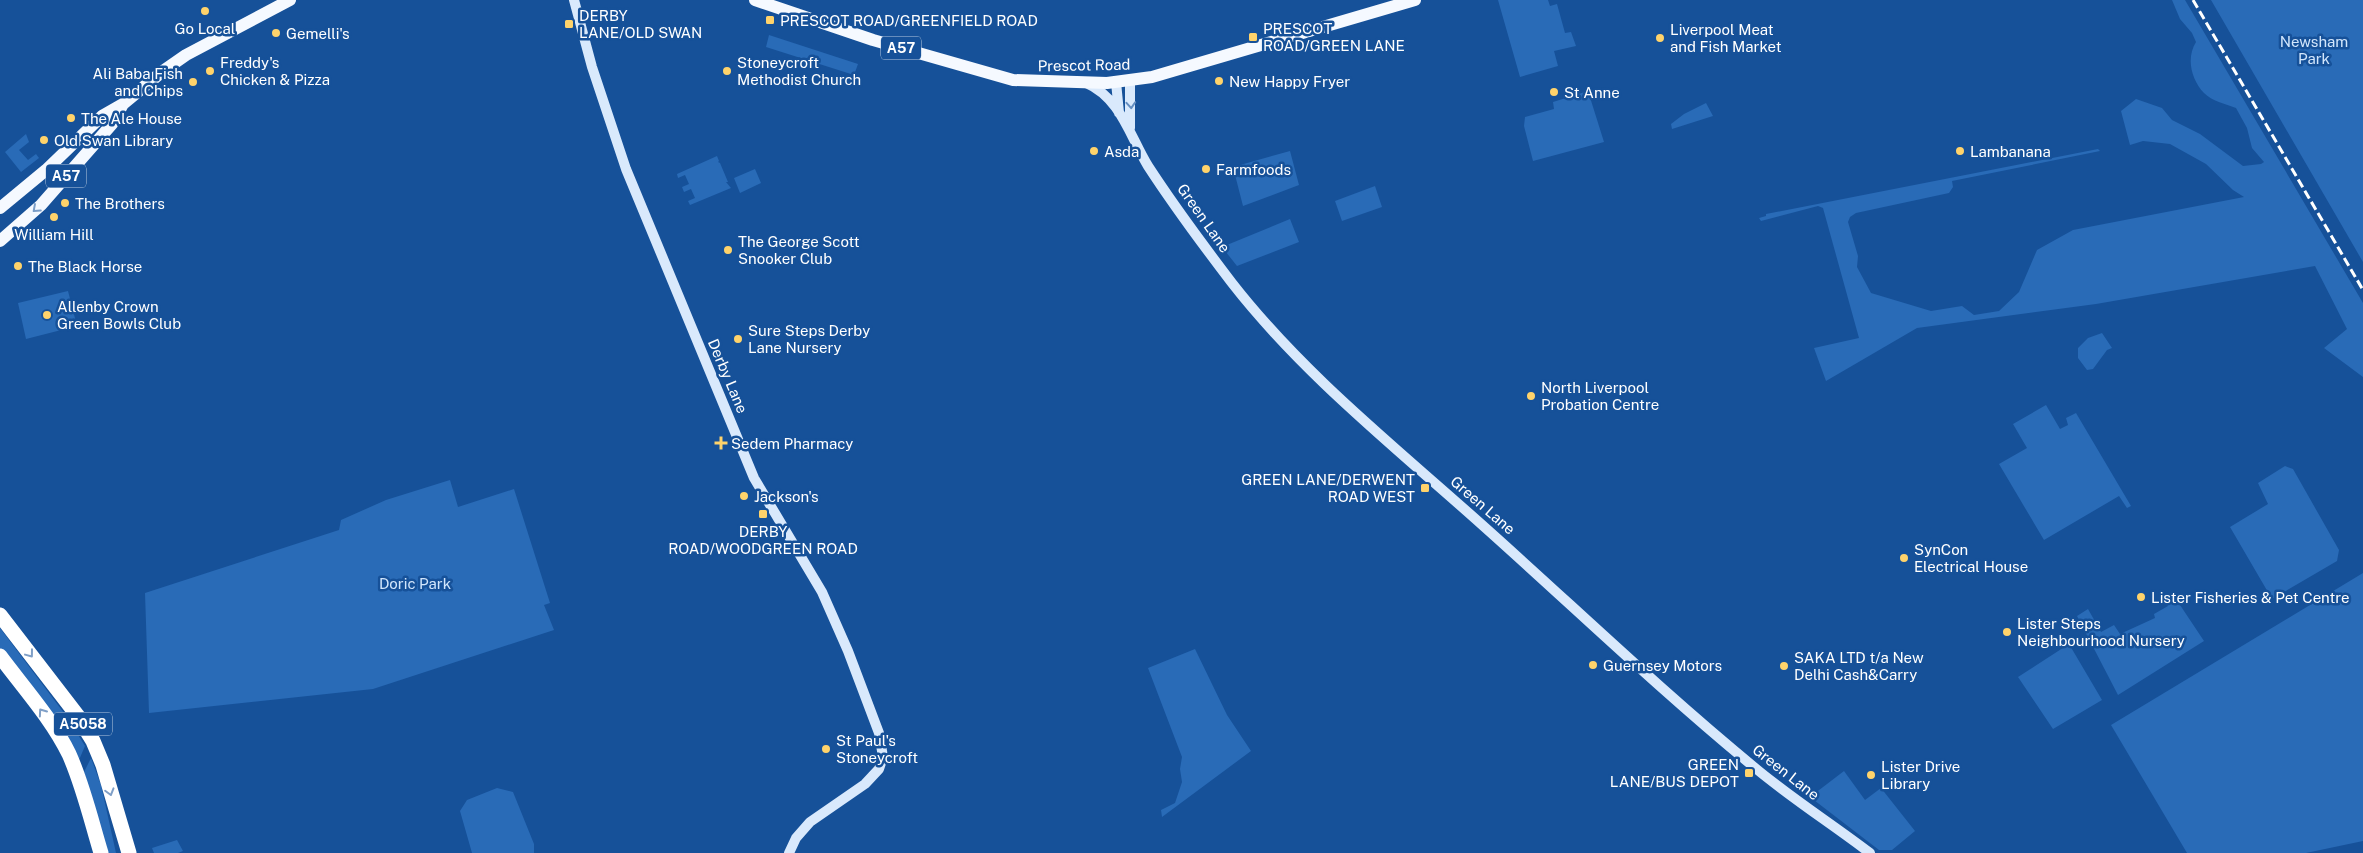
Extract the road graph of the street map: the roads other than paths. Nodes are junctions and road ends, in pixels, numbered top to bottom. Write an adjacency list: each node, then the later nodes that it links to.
1 (290, 0): 8 (main road, A57)
2 (755, 0): 7 (main road, Prescot Road / A57)
3 (1415, 0): 6 (main road, Prescot Road / A57)
4 (575, 2): 17 (main road, Derby Lane)
5 (1116, 82): 6 (main road, Prescot Road / A57); 7 (main road, Prescot Road / A57); 9 (main road, Green Lane)
6 (1130, 82): 10 (main road, Green Lane, one-way to 10)
7 (1086, 83): 9 (main road)
8 (123, 104): 11 (main road, A57); 12 (main road, A57, one-way to 12)
9 (1120, 114): 10 (main road, Green Lane)
10 (1130, 128): 18 (main road, Green Lane)
11 (0, 208)
12 (0, 241)
13 (0, 615): 16 (highway, A5058, one-way to 16)
14 (0, 656): 15 (highway, A5058, one-way to 14)
15 (101, 853)
16 (129, 853)
17 (789, 853)
18 (1870, 853)

